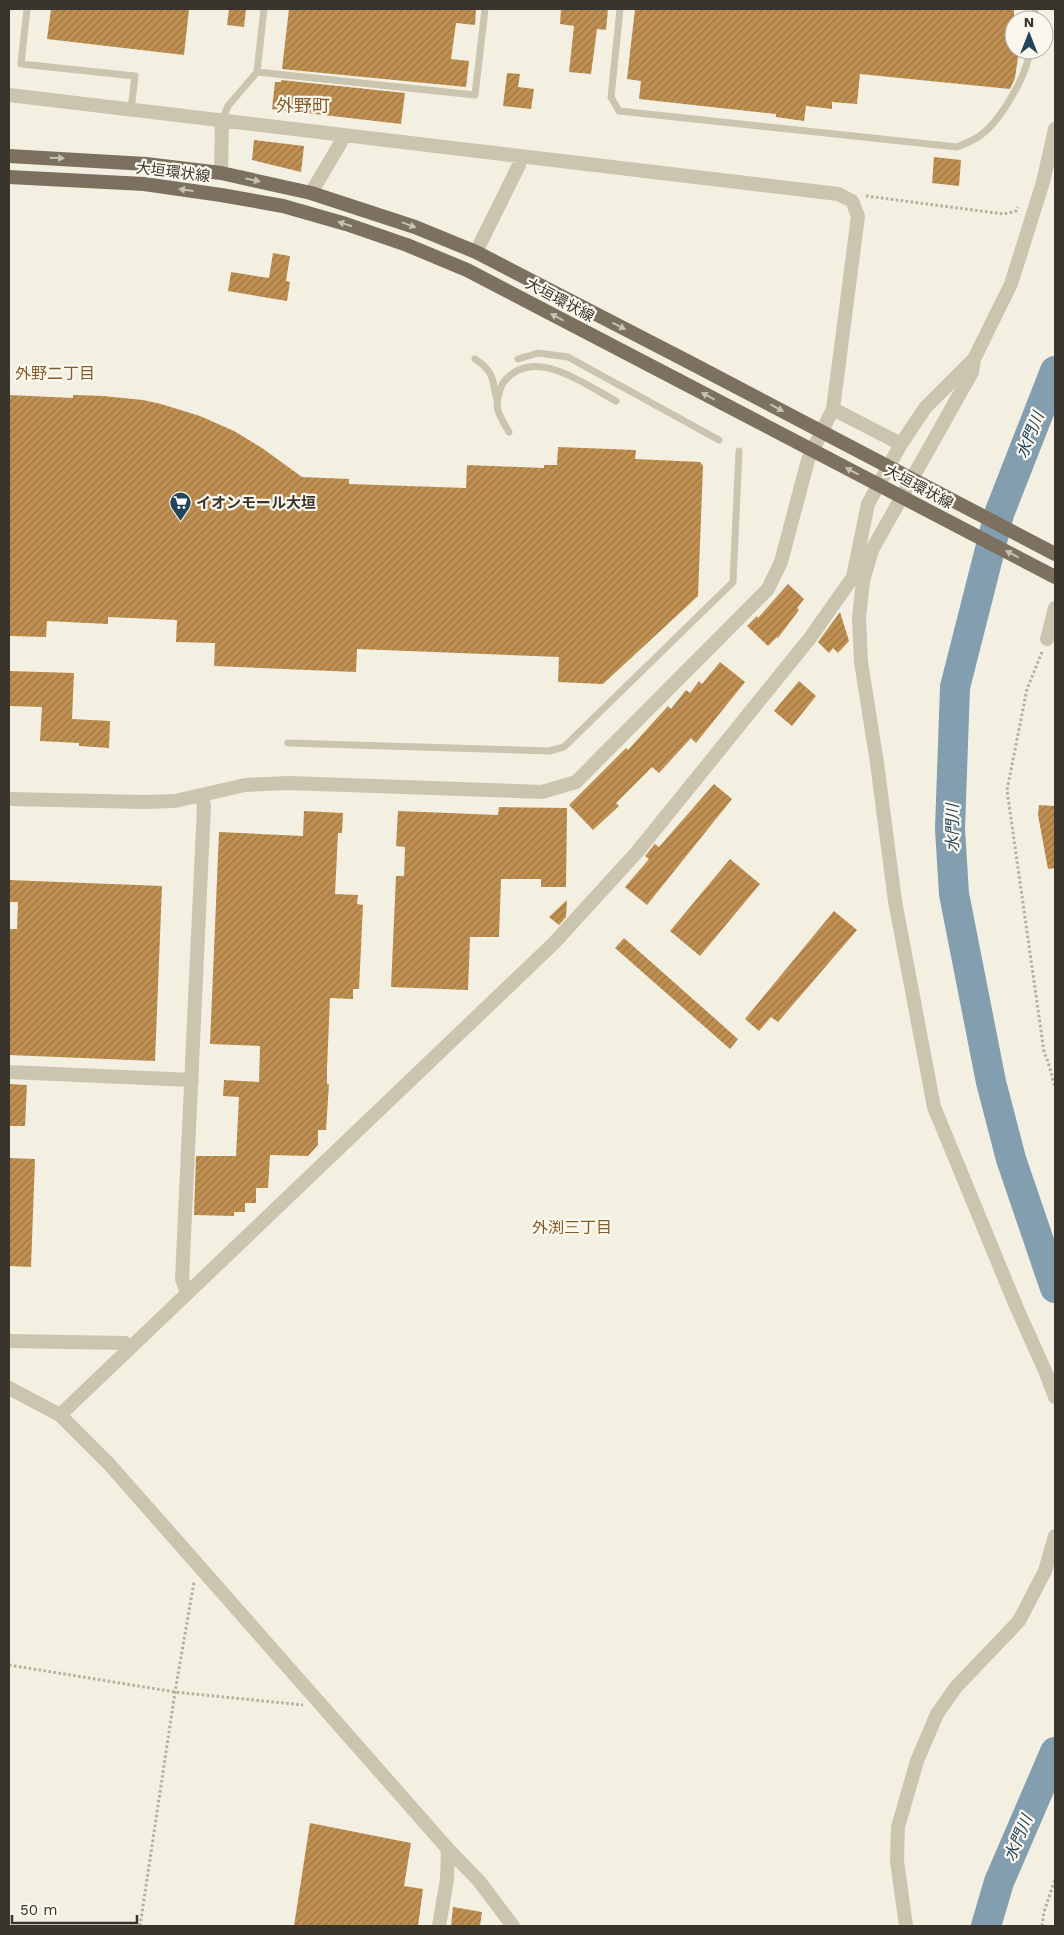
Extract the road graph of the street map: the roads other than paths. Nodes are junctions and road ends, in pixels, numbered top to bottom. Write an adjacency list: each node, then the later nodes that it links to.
1 (27, 9): 8 (lane)
2 (264, 9): 6 (lane)
3 (485, 9): 6 (lane)
4 (620, 9): 5 (lane)
5 (1029, 60)
6 (257, 72): 9 (lane)
7 (9, 95): 8 (street)
8 (131, 109): 9 (street)
9 (222, 120): 11 (street); 14 (street)
10 (1055, 129): 20 (street)
11 (343, 135): 13 (street); 16 (street)
12 (9, 156): 14 (main road, 大垣環状線, one-way to 14)
13 (520, 156): 17 (street); 23 (street)
14 (221, 173): 16 (main road, 大垣環状線, one-way to 16)
15 (9, 177): 29 (main road, 大垣環状線, one-way to 15, bridge)
16 (311, 193): 17 (main road, 大垣環状線, one-way to 17)
17 (476, 252): 28 (main road, 大垣環状線, one-way to 28, bridge)
18 (475, 359): 21 (lane)
19 (518, 359): 25 (lane)
20 (974, 359): 26 (street); 30 (street)
21 (496, 400): 22 (lane); 24 (lane)
22 (616, 402)
23 (833, 409): 26 (street); 34 (street)
24 (509, 432)
25 (719, 440)
26 (901, 444): 30 (street)
27 (739, 451): 33 (lane)
28 (1055, 554)
29 (1055, 577)
30 (858, 579): 38 (street); 42 (street)
31 (1055, 608): 32 (street)
32 (1047, 639)
33 (288, 742)
34 (201, 795): 35 (street); 37 (street)
35 (9, 799)
36 (9, 1072): 37 (street)
37 (192, 1080): 38 (street)
38 (187, 1293): 40 (street)
39 (9, 1341): 40 (street)
40 (131, 1347): 43 (street)
41 (9, 1388): 43 (street)
42 (1055, 1397)
43 (60, 1415): 45 (street)
44 (1055, 1536): 48 (street)
45 (448, 1849): 46 (street); 47 (street)
46 (439, 1926)
47 (513, 1926)
48 (906, 1926)

